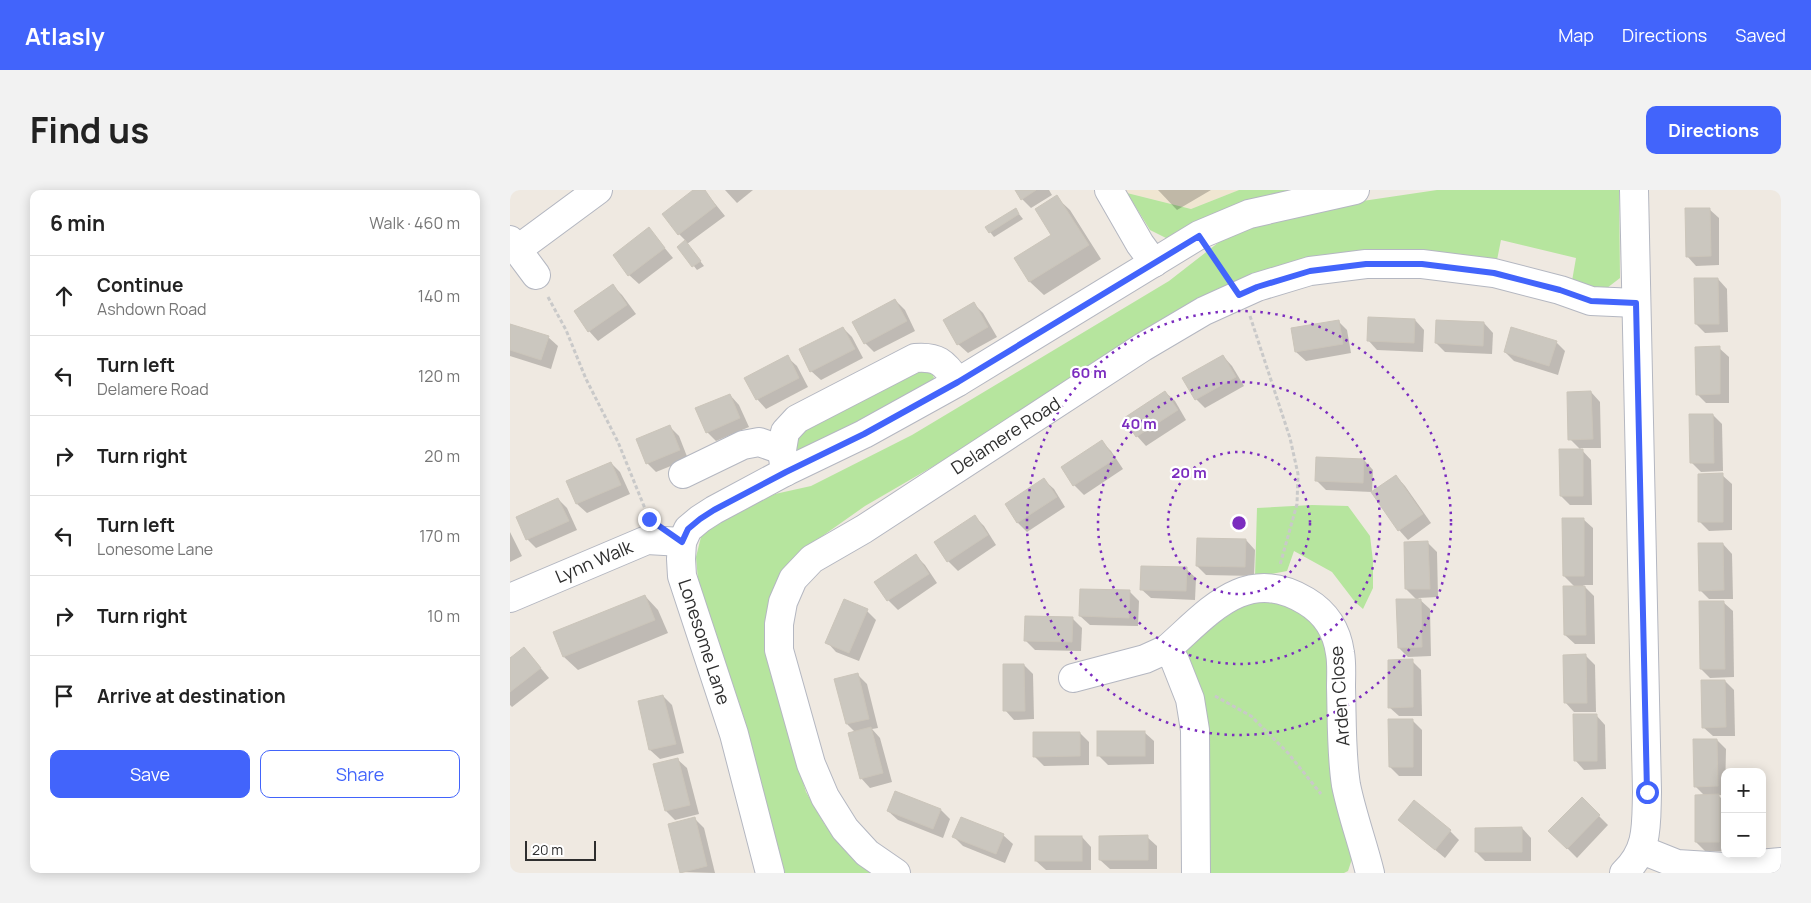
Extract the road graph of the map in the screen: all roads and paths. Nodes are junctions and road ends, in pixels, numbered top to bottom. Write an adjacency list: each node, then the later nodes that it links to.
1 (598, 190): 6 (street)
2 (1109, 190): 7 (street)
3 (1355, 190): 5 (street)
4 (1634, 190): 10 (street)
5 (1199, 236): 7 (street); 9 (path)
6 (514, 244): 8 (street)
7 (1154, 263): 11 (street)
8 (536, 275): 14 (path)
9 (1239, 295): 10 (street, Delamere Road); 16 (path); 26 (street, Delamere Road)
10 (1636, 303): 22 (street)
11 (958, 382): 12 (street); 12 (street)
12 (784, 461): 13 (street); 15 (street)
13 (683, 474)
14 (649, 519)
15 (682, 542): 17 (street, Lynn Walk); 25 (street, Lonesome Lane)
16 (1274, 588): 18 (street, Arden Close); 28 (street, Arden Close)
17 (510, 598)
18 (1168, 649): 19 (street, Arden Close); 20 (street)
19 (1073, 678)
20 (1190, 699): 21 (path); 27 (street)
21 (1322, 795)
22 (1642, 850): 24 (street); 29 (street)
23 (1781, 862): 24 (street)
24 (1677, 868)
25 (765, 872)
26 (896, 873)
27 (1196, 873)
28 (1370, 873)
29 (1624, 873)

